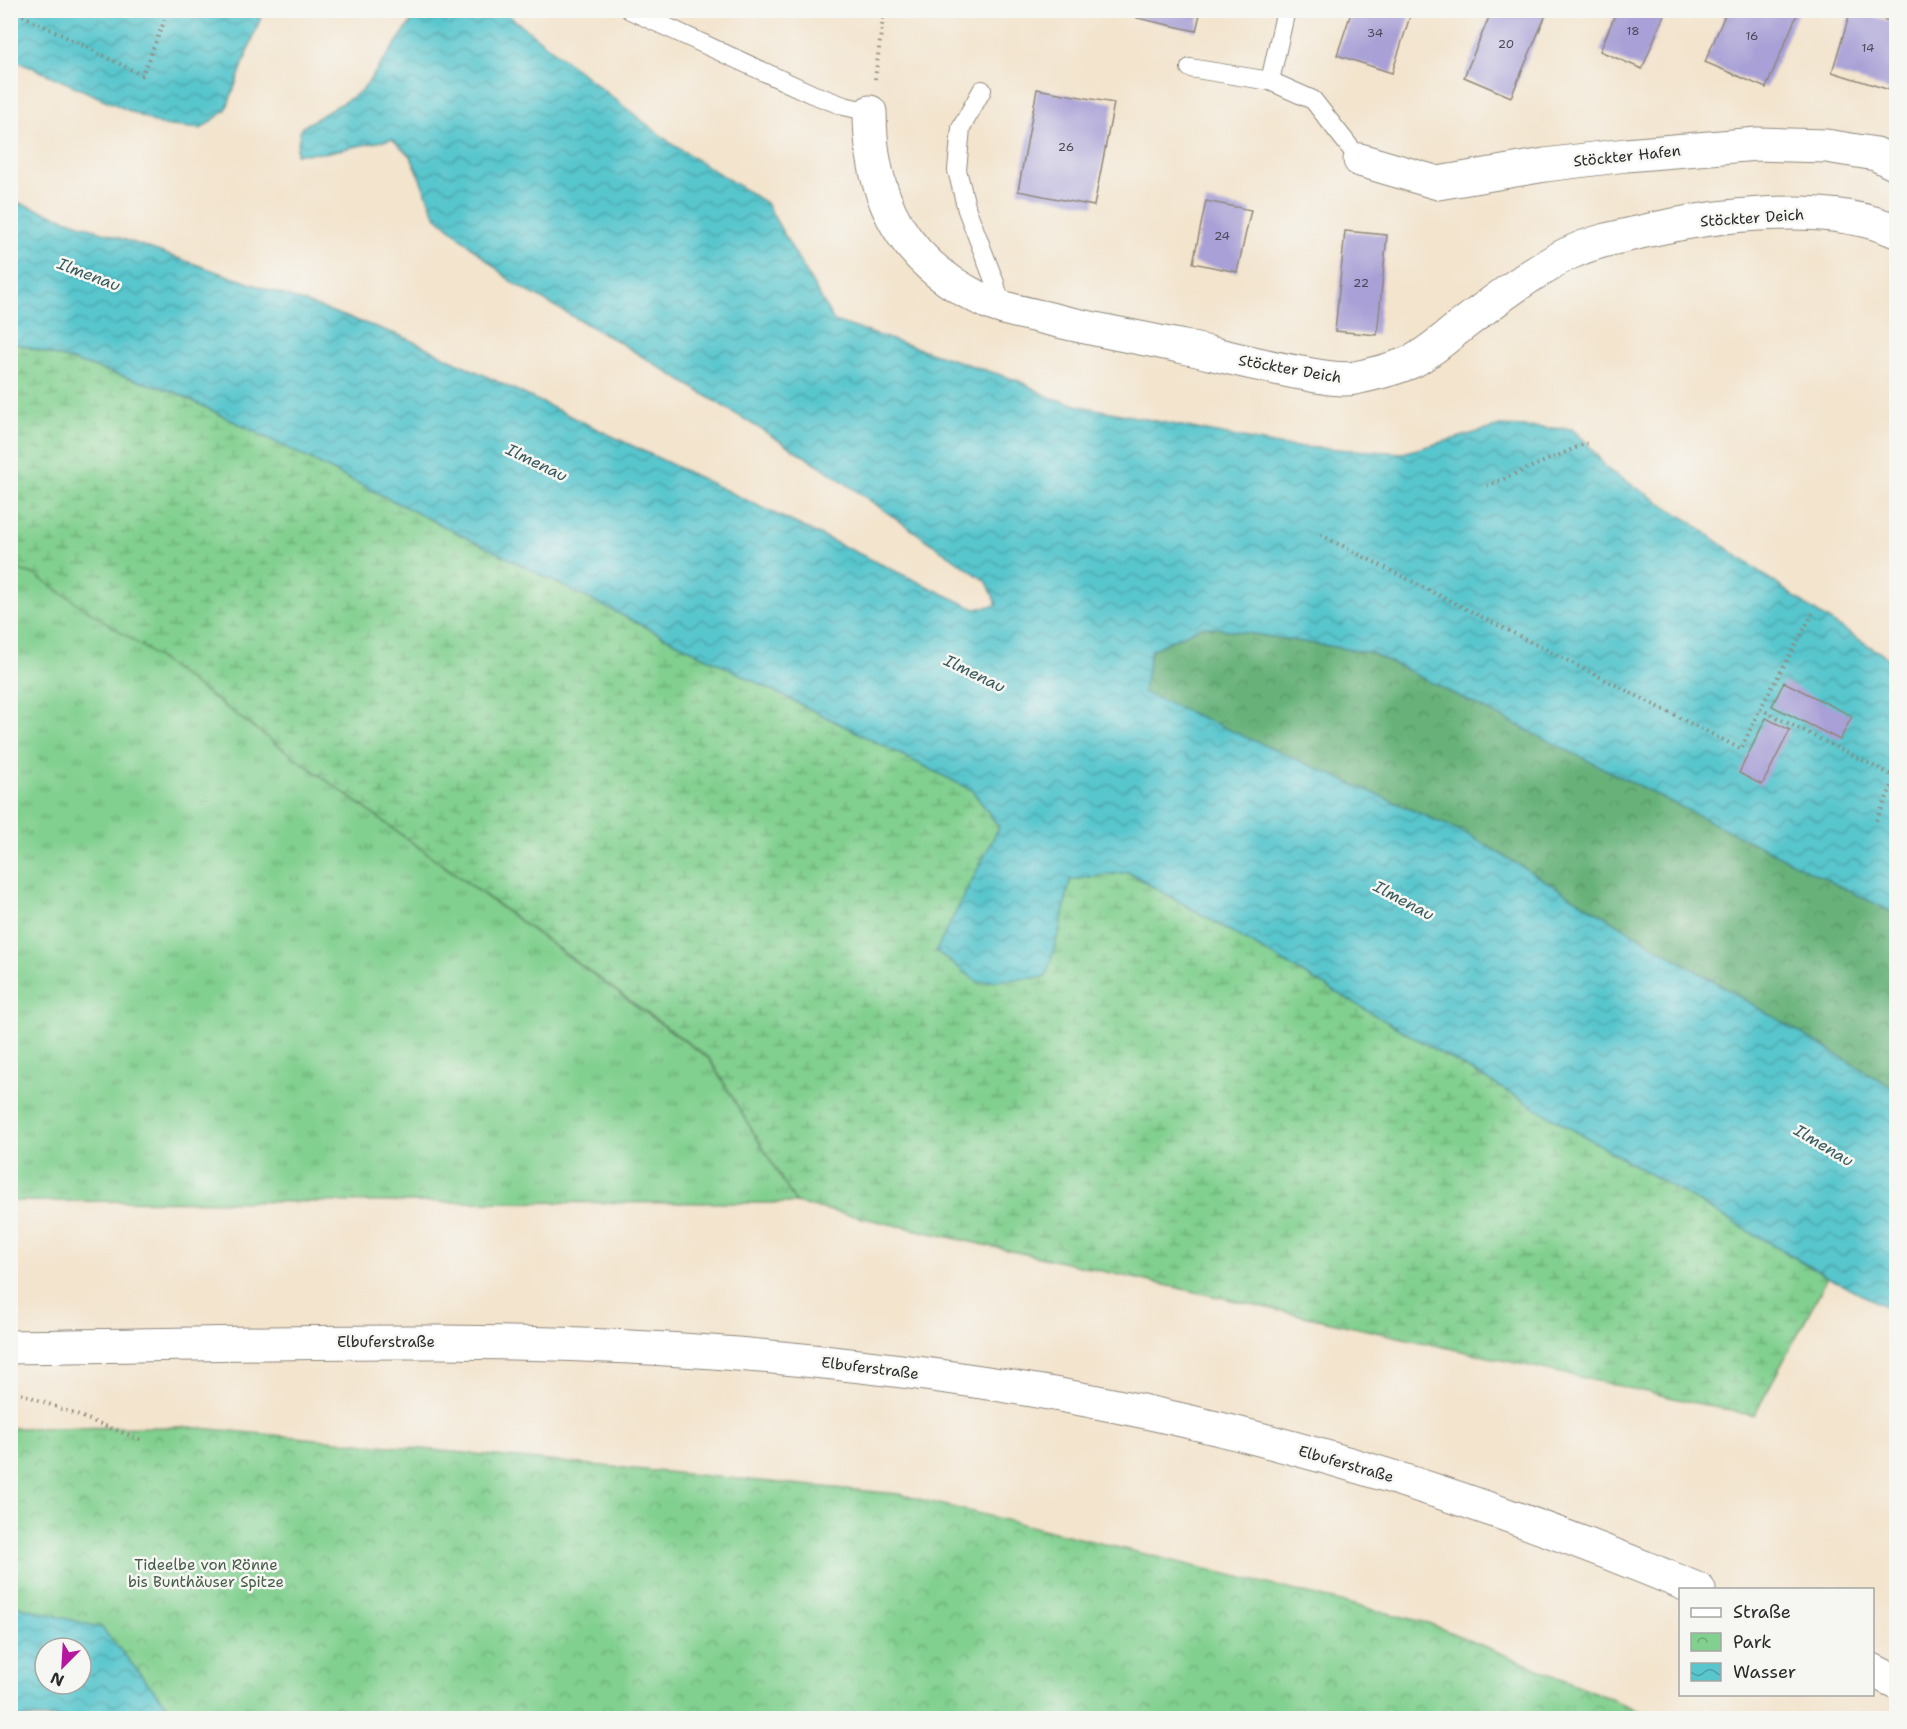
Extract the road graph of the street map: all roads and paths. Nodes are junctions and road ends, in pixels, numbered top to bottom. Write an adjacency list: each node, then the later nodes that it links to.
1 (12, 10): 2 (path)
2 (169, 10)
3 (630, 10): 9 (lane)
4 (884, 10): 9 (path)
5 (1286, 10): 7 (lane)
6 (1190, 68): 7 (lane)
7 (1270, 81): 10 (lane)
8 (982, 90): 13 (lane)
9 (870, 112): 13 (street, Stöckter Deich)
10 (1360, 160): 11 (street, Stöckter Hafen)
11 (1896, 164)
12 (1896, 231): 13 (street, Stöckter Deich)
13 (1001, 306)
14 (1587, 443): 15 (path)
15 (1487, 486)
16 (1321, 535): 18 (path)
17 (1814, 611): 18 (path)
18 (1760, 709): 19 (path)
19 (1876, 821)
20 (10, 1347): 23 (street, Elbuferstraße)
21 (10, 1389): 22 (path)
22 (144, 1441)
23 (1694, 1588)
24 (1874, 1671): 25 (street)
25 (1896, 1682)

